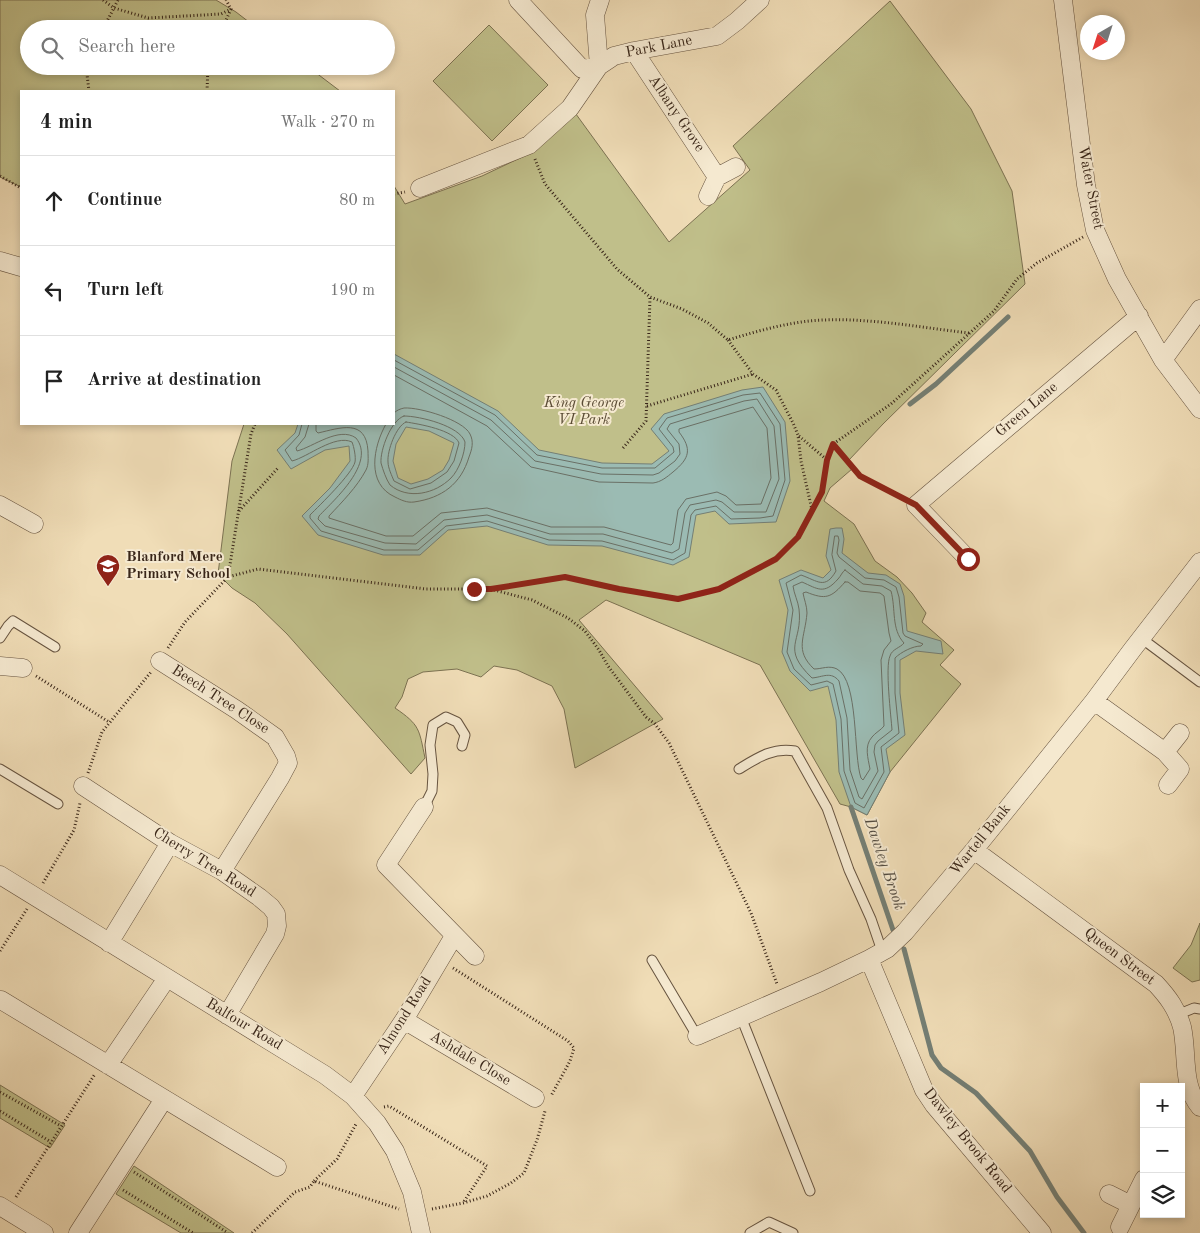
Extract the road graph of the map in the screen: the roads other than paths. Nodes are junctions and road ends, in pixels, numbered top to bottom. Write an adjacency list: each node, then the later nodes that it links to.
1 (518, 0): 6 (street)
2 (600, 0): 6 (street)
3 (760, 0): 5 (street, Park Lane)
4 (1064, 0): 14 (street, Water Street)
5 (634, 51): 6 (street, Park Lane); 8 (street, Albany Grove)
6 (599, 66): 9 (street)
7 (736, 167): 8 (street)
8 (717, 177): 10 (street)
9 (420, 188)
10 (708, 196)
11 (0, 261): 12 (street)
12 (20, 267)
13 (1200, 309): 15 (street)
14 (1139, 316): 15 (street, Water Street); 19 (street, Green Lane)
15 (1163, 360): 16 (street, Water Street)
16 (1200, 409)
17 (0, 505): 18 (street)
18 (34, 524)
19 (968, 559)
20 (1200, 562): 22 (street, Wartell Bank)
21 (0, 638): 23 (lane)
22 (1141, 638): 27 (lane); 28 (street, Wartell Bank)
23 (55, 647)
24 (160, 661): 40 (street, Beech Tree Close)
25 (0, 666): 26 (street)
26 (23, 668)
27 (1200, 682)
28 (1094, 702): 31 (street); 39 (street, Wartell Bank)
29 (1180, 733): 31 (street)
30 (462, 746): 37 (lane)
31 (1165, 752): 34 (street)
32 (0, 769): 36 (lane)
33 (739, 769): 44 (lane)
34 (1168, 784)
35 (83, 786): 38 (street, Cherry Tree Road)
36 (58, 804)
37 (424, 807): 42 (street)
38 (170, 843): 40 (street, Cherry Tree Road); 43 (street)
39 (974, 850): 44 (street, Wartell Bank); 51 (street, Queen Street)
40 (222, 871): 50 (street, Cherry Tree Road)
41 (0, 875): 43 (street, Balfour Road)
42 (454, 936): 45 (street); 53 (street, Almond Road)
43 (109, 943): 47 (street, Balfour Road)
44 (876, 955): 52 (street, Wartell Bank); 72 (street, Dawley Brook Road)
45 (475, 956)
46 (652, 960): 54 (lane)
47 (168, 978): 50 (street, Balfour Road); 55 (street)
48 (1, 1000): 55 (street)
49 (1200, 1008): 51 (lane)
50 (227, 1015): 58 (street, Balfour Road)
51 (1177, 1015): 59 (street, Queen Street)
52 (741, 1017): 54 (street, Wartell Bank); 62 (lane)
53 (404, 1020): 56 (street, Ashdale Close); 58 (street, Almond Road)
54 (697, 1036)
55 (105, 1063): 57 (street)
56 (536, 1098)
57 (164, 1099): 60 (street); 68 (street)
58 (359, 1102): 69 (street, Balfour Road)
59 (1192, 1105)
60 (277, 1167)
61 (1140, 1187): 64 (street)
62 (810, 1191)
63 (1109, 1194): 64 (street)
64 (1131, 1205): 66 (street)
65 (4, 1208): 67 (street)
66 (1120, 1227)
67 (44, 1233)
68 (78, 1233)
69 (421, 1233)
70 (750, 1233): 71 (lane)
71 (793, 1233)
72 (1042, 1233)

